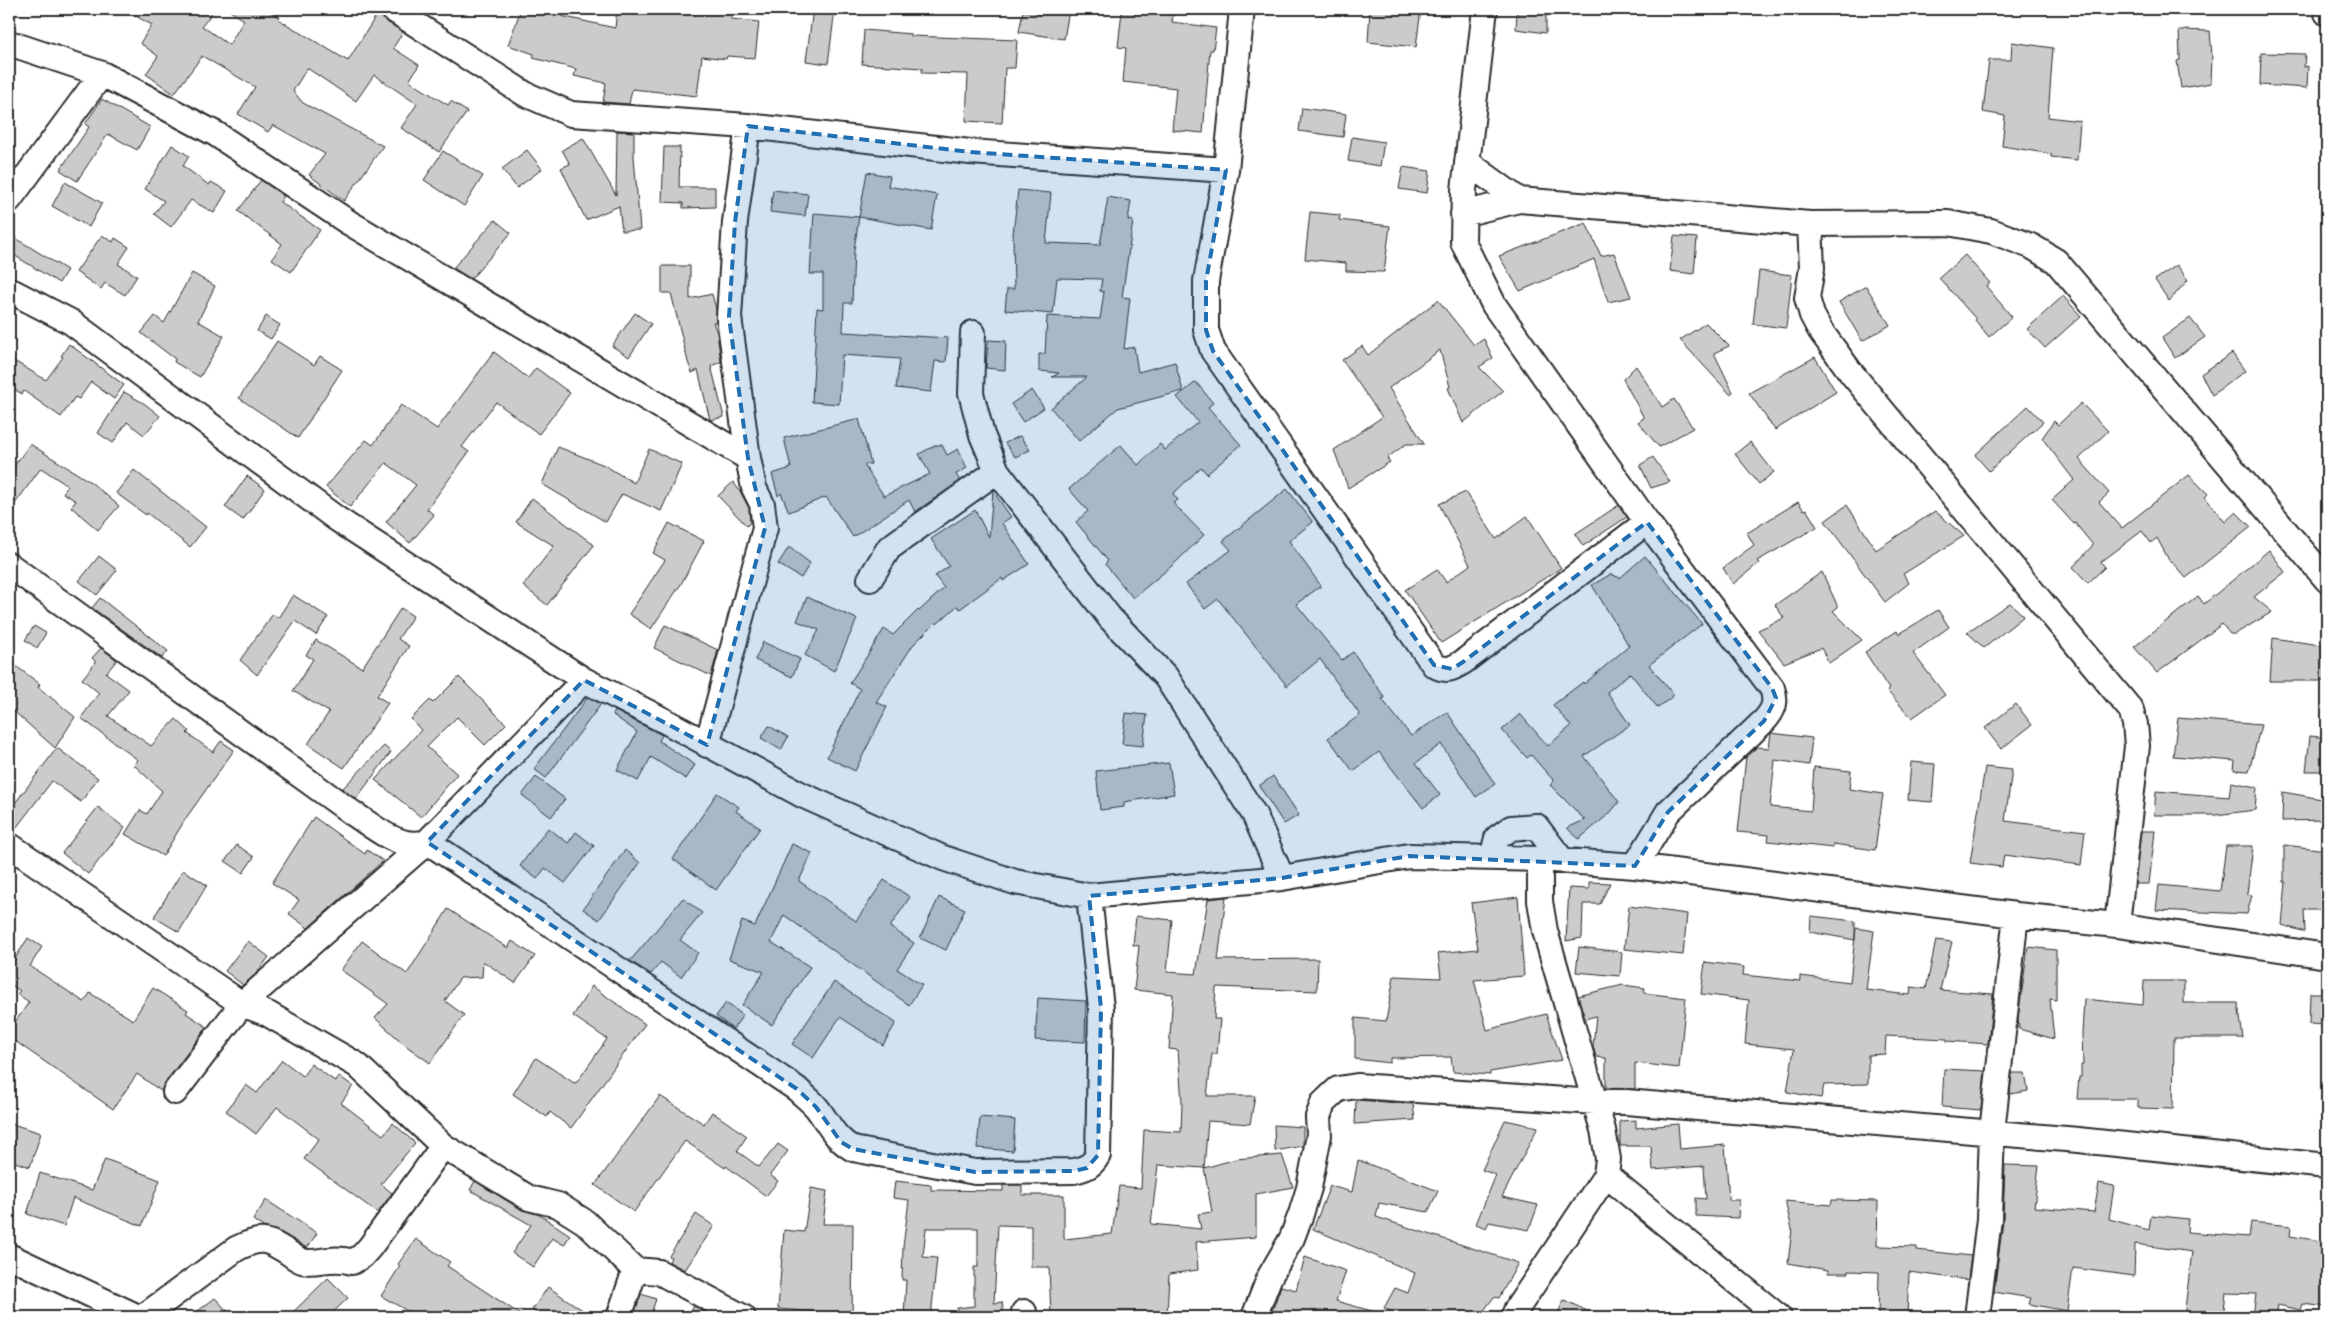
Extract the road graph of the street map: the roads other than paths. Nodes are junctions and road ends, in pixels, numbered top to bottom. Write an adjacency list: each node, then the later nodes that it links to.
1 (392, 9): 8 (street)
2 (1242, 9): 10 (street)
3 (1485, 9): 9 (street)
4 (2327, 9): 5 (street)
5 (2327, 13)
6 (9, 43): 7 (street)
7 (102, 74): 11 (street); 17 (street)
8 (748, 126): 10 (street); 17 (street)
9 (1467, 162): 12 (street); 13 (street)
10 (1226, 170): 19 (street)
11 (9, 200)
12 (1519, 200): 13 (street); 14 (street)
13 (1463, 214): 19 (street)
14 (1810, 224): 22 (street); 33 (street)
15 (9, 290): 23 (street)
16 (973, 333): 18 (street)
17 (748, 458): 24 (street)
18 (997, 471): 21 (street); 30 (street)
19 (1647, 522): 29 (street)
20 (9, 565): 25 (street)
21 (870, 579)
22 (2327, 580)
23 (584, 680): 24 (street); 25 (street)
24 (707, 744): 31 (street)
25 (427, 842): 31 (street); 35 (street)
26 (9, 844): 35 (street)
27 (1492, 858): 28 (street); 28 (street); 30 (street)
28 (1551, 859): 29 (street); 37 (street)
29 (1634, 866): 32 (street)
30 (1282, 878): 31 (street)
31 (1089, 896)
32 (2016, 915): 33 (street); 38 (street)
33 (2117, 925): 34 (street)
34 (2327, 956)
35 (242, 1004): 36 (street); 39 (street)
36 (175, 1092)
37 (1595, 1102): 38 (street); 41 (street); 48 (street)
38 (1992, 1132): 40 (street); 51 (street)
39 (443, 1146): 43 (street); 45 (street)
40 (2327, 1166)
41 (1606, 1175): 49 (street); 50 (street)
42 (9, 1256): 44 (street)
43 (636, 1270): 46 (street); 47 (street)
44 (138, 1317)
45 (144, 1317)
46 (619, 1317)
47 (743, 1317)
48 (1254, 1317)
49 (1514, 1317)
50 (1779, 1317)
51 (1977, 1317)

